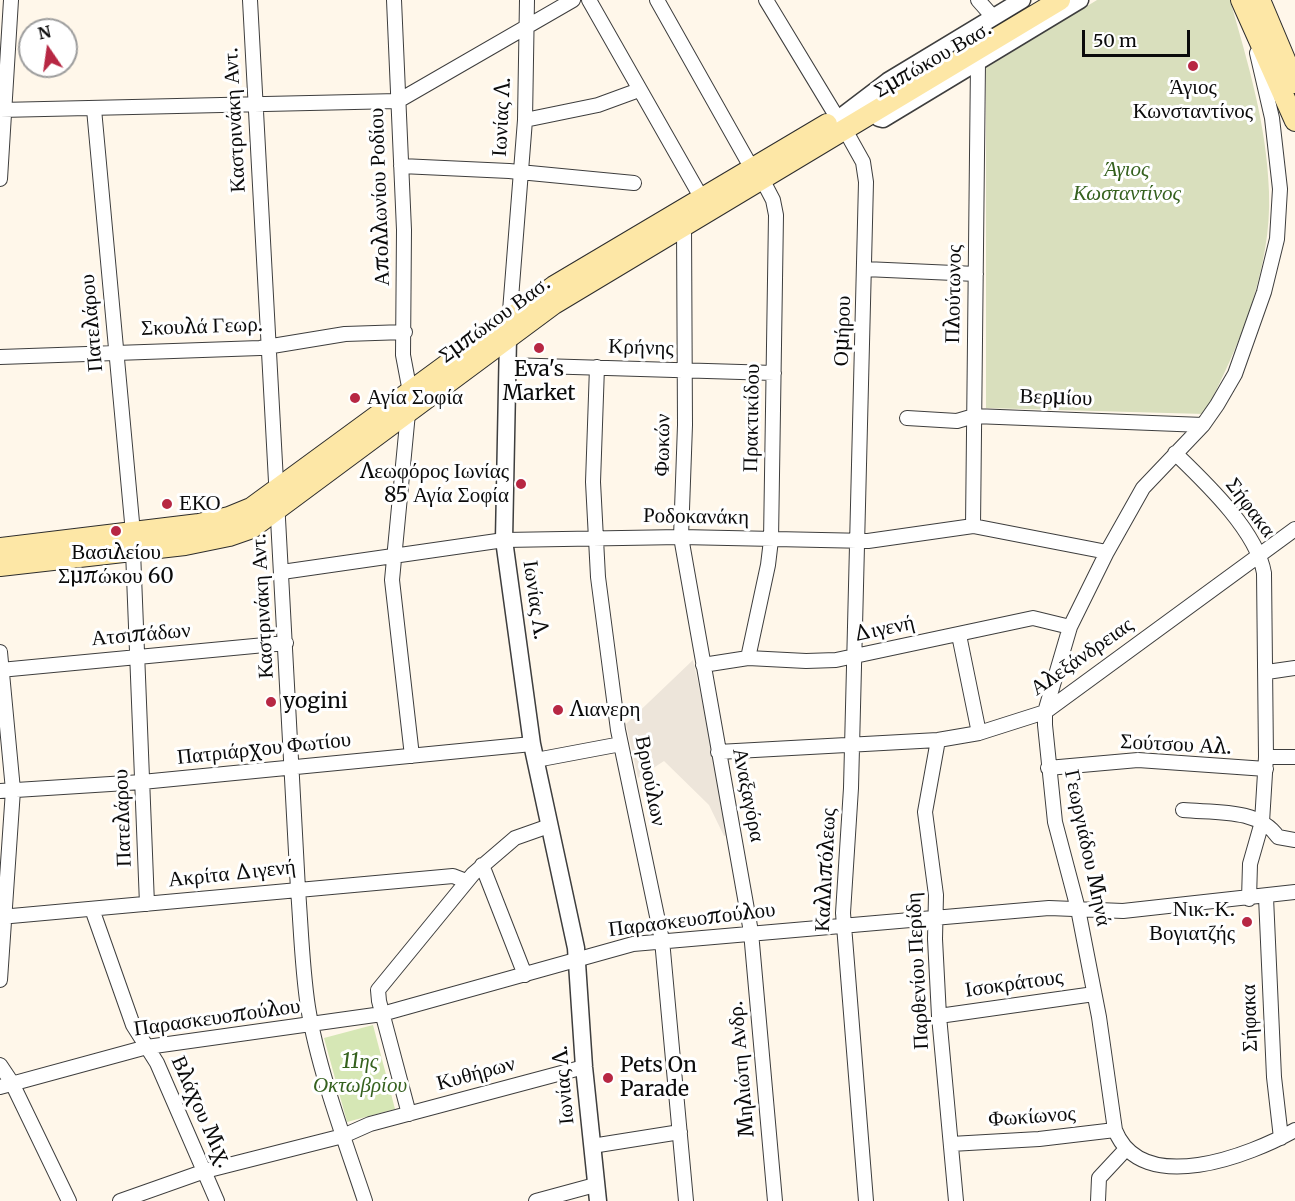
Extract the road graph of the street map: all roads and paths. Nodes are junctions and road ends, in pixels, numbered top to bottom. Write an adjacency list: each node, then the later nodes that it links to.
1 (11, 0): 23 (street)
2 (250, 0): 21 (street, Καστρινάκη Αντ.)
3 (394, 0): 20 (street, Απολλωνίου Ροδίου)
4 (527, 0): 16 (street, Ιωνίας Λ.)
5 (573, 0): 16 (street)
6 (589, 0): 19 (street)
7 (657, 0): 30 (street, Πρακτικίδου)
8 (766, 0): 27 (street, Ομήρου)
9 (978, 0): 15 (street)
10 (1022, 0): 15 (street, Σμπώκου Βασ.)
11 (1046, 0): 27 (main road, Σμπώκου Βασ.)
12 (1060, 0): 24 (main road, Σμπώκου Βασ.)
13 (1080, 0): 17 (street, Σμπώκου Βασ.)
14 (1248, 2): 18 (main road); 26 (main road); 50 (street, Γεωργιάδου Μηνά)
15 (993, 17): 27 (street, Σμπώκου Βασ.)
16 (528, 26): 20 (street); 25 (street, Ιωνίας Λ.)
17 (978, 62): 24 (street, Σμπώκου Βασ.); 36 (street, Πλούτωνος)
18 (1295, 83)
19 (639, 90): 25 (street); 33 (street)
20 (398, 101): 21 (street); 28 (street, Απολλωνίου Ροδίου)
21 (256, 103): 22 (street); 39 (street, Καστρινάκη Αντ.)
22 (94, 109): 23 (street); 40 (street, Πατελάρου)
23 (3, 110): 31 (street)
24 (874, 111): 27 (main road, Σμπώκου Βασ.)
25 (525, 120): 29 (street, Ιωνίας Λ.)
26 (1295, 121)
27 (841, 123): 30 (main road, Σμπώκου Βασ.); 35 (street, Ομήρου)
28 (401, 166): 29 (street); 38 (street, Απολλωνίου Ροδίου)
29 (522, 172): 32 (street); 37 (street, Ιωνίας Λ.)
30 (757, 173): 33 (main road, Σμπώκου Βασ.); 34 (main road, Σμπώκου Βασ.); 45 (street, Πρακτικίδου)
31 (0, 178)
32 (633, 183)
33 (701, 197): 37 (main road, Σμπώκου Βασ.)
34 (684, 225): 37 (main road, Σμπώκου Βασ.); 44 (street, Φωκών)
35 (865, 269): 36 (street); 59 (street, Ομήρου)
36 (976, 274): 48 (street, Πλούτωνος)
37 (508, 327): 42 (street, Ιωνίας Λ.); 46 (main road, Σμπώκου Βασ.); 47 (main road, Σμπώκου Βασ.)
38 (405, 332): 39 (street, Σκουλά Γεωρ.); 46 (street, Απολλωνίου Ροδίου)
39 (267, 347): 40 (street, Σκουλά Γεωρ.); 52 (street, Καστρινάκη Αντ.)
40 (116, 351): 41 (street, Σκουλά Γεωρ.); 60 (street, Πατελάρου)
41 (0, 357)
42 (507, 364): 43 (street, Κρήνης); 57 (street, Ιωνίας Λ.)
43 (597, 367): 44 (street, Κρήνης); 55 (street, Βρυούλων)
44 (684, 370): 45 (street, Κρήνης); 56 (street, Φωκών)
45 (774, 374): 58 (street, Πρακτικίδου)
46 (410, 392): 52 (main road, Σμπώκου Βασ.)
47 (408, 413): 52 (main road, Σμπώκου Βασ.); 64 (street)
48 (974, 416): 49 (street, Βερμίου); 50 (street, Βερμίου); 53 (street, Πλούτωνος)
49 (907, 418)
50 (1203, 425): 51 (street, Γεωργιάδου Μηνά)
51 (1175, 453): 62 (street, Γεωργιάδου Μηνά); 63 (street, Σήφακα)
52 (278, 500): 60 (main road, Σμπώκου Βασ.); 66 (street, Καστρινάκη Αντ.)
53 (973, 526): 59 (street, Ροδοκανάκη); 62 (street, Ροδοκανάκη)
54 (1295, 529): 63 (street, Αλεξάνδρειας)
55 (595, 537): 56 (street, Ροδοκανάκη); 57 (street, Ροδοκανάκη); 81 (street, Βρυούλων)
56 (681, 537): 58 (street, Ροδοκανάκη); 74 (street, Φωκών)
57 (504, 540): 64 (street, Ροδοκανάκη); 83 (street, Ιωνίας Λ.)
58 (771, 540): 59 (street, Ροδοκανάκη); 73 (street, Πρακτικίδου)
59 (857, 541): 72 (street, Καλλιπόλεως)
60 (133, 542): 61 (main road, Σμπώκου Βασ.); 65 (main road, Σμπώκου Βασ.); 71 (street, Πατελάρου)
61 (0, 548)
62 (1107, 552): 67 (street, Γεωργιάδου Μηνά)
63 (1258, 554): 77 (street, Σήφακα); 78 (street, Αλεξάνδρειας)
64 (393, 557): 66 (street, Ροδοκανάκη); 85 (street)
65 (0, 566)
66 (282, 572): 69 (street, Καστρινάκη Αντ.)
67 (1070, 627): 68 (street, Διγενή); 78 (street, Γεωργιάδου Μηνά)
68 (959, 635): 72 (street, Διγενή); 79 (street)
69 (286, 643): 71 (street, Ατσιπάδων); 88 (street, Καστρινάκη Αντ.)
70 (0, 652): 76 (street)
71 (139, 657): 76 (street, Ατσιπάδων); 90 (street, Πατελάρου)
72 (856, 657): 73 (street, Διγενή); 82 (street, Καλλιπόλεως)
73 (748, 658): 74 (street, Διγενή)
74 (703, 665): 84 (street, Αναξαγόρα)
75 (1295, 668): 77 (street)
76 (1, 670): 91 (street)
77 (1267, 672): 87 (street, Σήφακα)
78 (1045, 712): 79 (street, Αλεξάνδρειας); 89 (street, Γεωργιάδου Μηνά)
79 (979, 733): 80 (street, Αλεξάνδρειας)
80 (938, 740): 82 (street, Αλεξάνδρειας); 106 (street, Παρθενίου Περίδη)
81 (621, 744): 83 (street, Πατριάρχου Φωτίου); 109 (street, Βρυούλων)
82 (853, 745): 84 (street, Αλεξάνδρειας); 107 (street, Καλλιπόλεως)
83 (534, 752): 85 (street, Πατριάρχου Φωτίου); 94 (street, Ιωνίας Λ.)
84 (718, 752): 108 (street, Αναξαγόρα)
85 (412, 756): 88 (street, Πατριάρχου Φωτίου)
86 (1295, 757): 87 (street, Σούτσου Αλ.)
87 (1266, 763): 89 (street, Σούτσου Αλ.); 93 (street, Σήφακα)
88 (293, 767): 90 (street, Πατριάρχου Φωτίου); 98 (street, Καστρινάκη Αντ.)
89 (1048, 768): 104 (street, Γεωργιάδου Μηνά)
90 (142, 782): 91 (street, Πατριάρχου Φωτίου); 102 (street, Πατελάρου)
91 (6, 790): 105 (street)
92 (1183, 810): 93 (street)
93 (1262, 822): 95 (street); 101 (street, Σήφακα)
94 (549, 826): 96 (street); 110 (street, Ιωνίας Λ.)
95 (1295, 840)
96 (482, 865): 97 (street); 111 (street)
97 (466, 881): 98 (street, Ακρίτα Διγενή); 114 (street)
98 (298, 889): 102 (street, Ακρίτα Διγενή); 116 (street, Καστρινάκη Αντ.)
99 (1295, 892): 100 (street, Παρασκευοπούλου)
100 (1266, 897): 101 (street, Παρασκευοπούλου); 126 (street, Σήφακα)
101 (1249, 899): 104 (street, Παρασκευοπούλου)
102 (147, 904): 103 (street, Ακρίτα Διγενή)
103 (92, 909): 105 (street, Ακρίτα Διγενή); 117 (street, Βλάχου Μιχ.)
104 (1078, 909): 106 (street, Παρασκευοπούλου); 113 (street, Γεωργιάδου Μηνά)
105 (1, 917): 112 (street)
106 (935, 919): 107 (street, Παρασκευοπούλου); 115 (street, Παρθενίου Περίδη)
107 (843, 926): 108 (street, Παρασκευοπούλου); 139 (street, Καλλιπόλεως)
108 (751, 932): 109 (street, Παρασκευοπούλου); 138 (street, Μηλιώτη Ανδρ.)
109 (662, 940): 110 (street, Παρασκευοπούλου); 124 (street, Βρυούλων)
110 (578, 958): 111 (street, Παρασκευοπούλου); 119 (street, Ιωνίας Λ.)
111 (525, 975): 114 (street, Παρασκευοπούλου)
112 (0, 980)
113 (1094, 994): 115 (street, Ισοκράτους); 122 (street, Γεωργιάδου Μηνά)
114 (382, 1014): 116 (street, Παρασκευοπούλου); 121 (street)
115 (939, 1016): 127 (street, Παρθενίου Περίδη)
116 (312, 1026): 117 (street, Παρασκευοπούλου); 125 (street, Καστρινάκη Αντ.)
117 (147, 1047): 120 (street, Παρασκευοπούλου); 130 (street, Βλάχου Μιχ.)
118 (0, 1065): 120 (street)
119 (584, 1067): 121 (street, Κυθήρων); 128 (street, Ιωνίας Λ.)
120 (6, 1085): 132 (street)
121 (409, 1114): 125 (street, Κυθήρων)
122 (1115, 1130): 127 (street, Φωκίωνος); 129 (street, Γεωργιάδου Μηνά)
123 (1295, 1130): 126 (street)
124 (680, 1132): 128 (street); 137 (street, Βρυούλων)
125 (343, 1136): 130 (street, Κυθήρων); 135 (street, Καστρινάκη Αντ.)
126 (1281, 1138): 129 (street)
127 (951, 1144): 140 (street, Παρθενίου Περίδη)
128 (592, 1146): 131 (street, Ιωνίας Λ.)
129 (1126, 1149): 141 (street)
130 (205, 1171): 133 (street, Κυθήρων); 134 (street, Βλάχου Μιχ.)
131 (597, 1193): 136 (street)
132 (69, 1201)
133 (120, 1201)
134 (217, 1201)
135 (365, 1201)
136 (536, 1201)
137 (686, 1201)
138 (775, 1201)
139 (866, 1201)
140 (956, 1201)
141 (1098, 1201)

